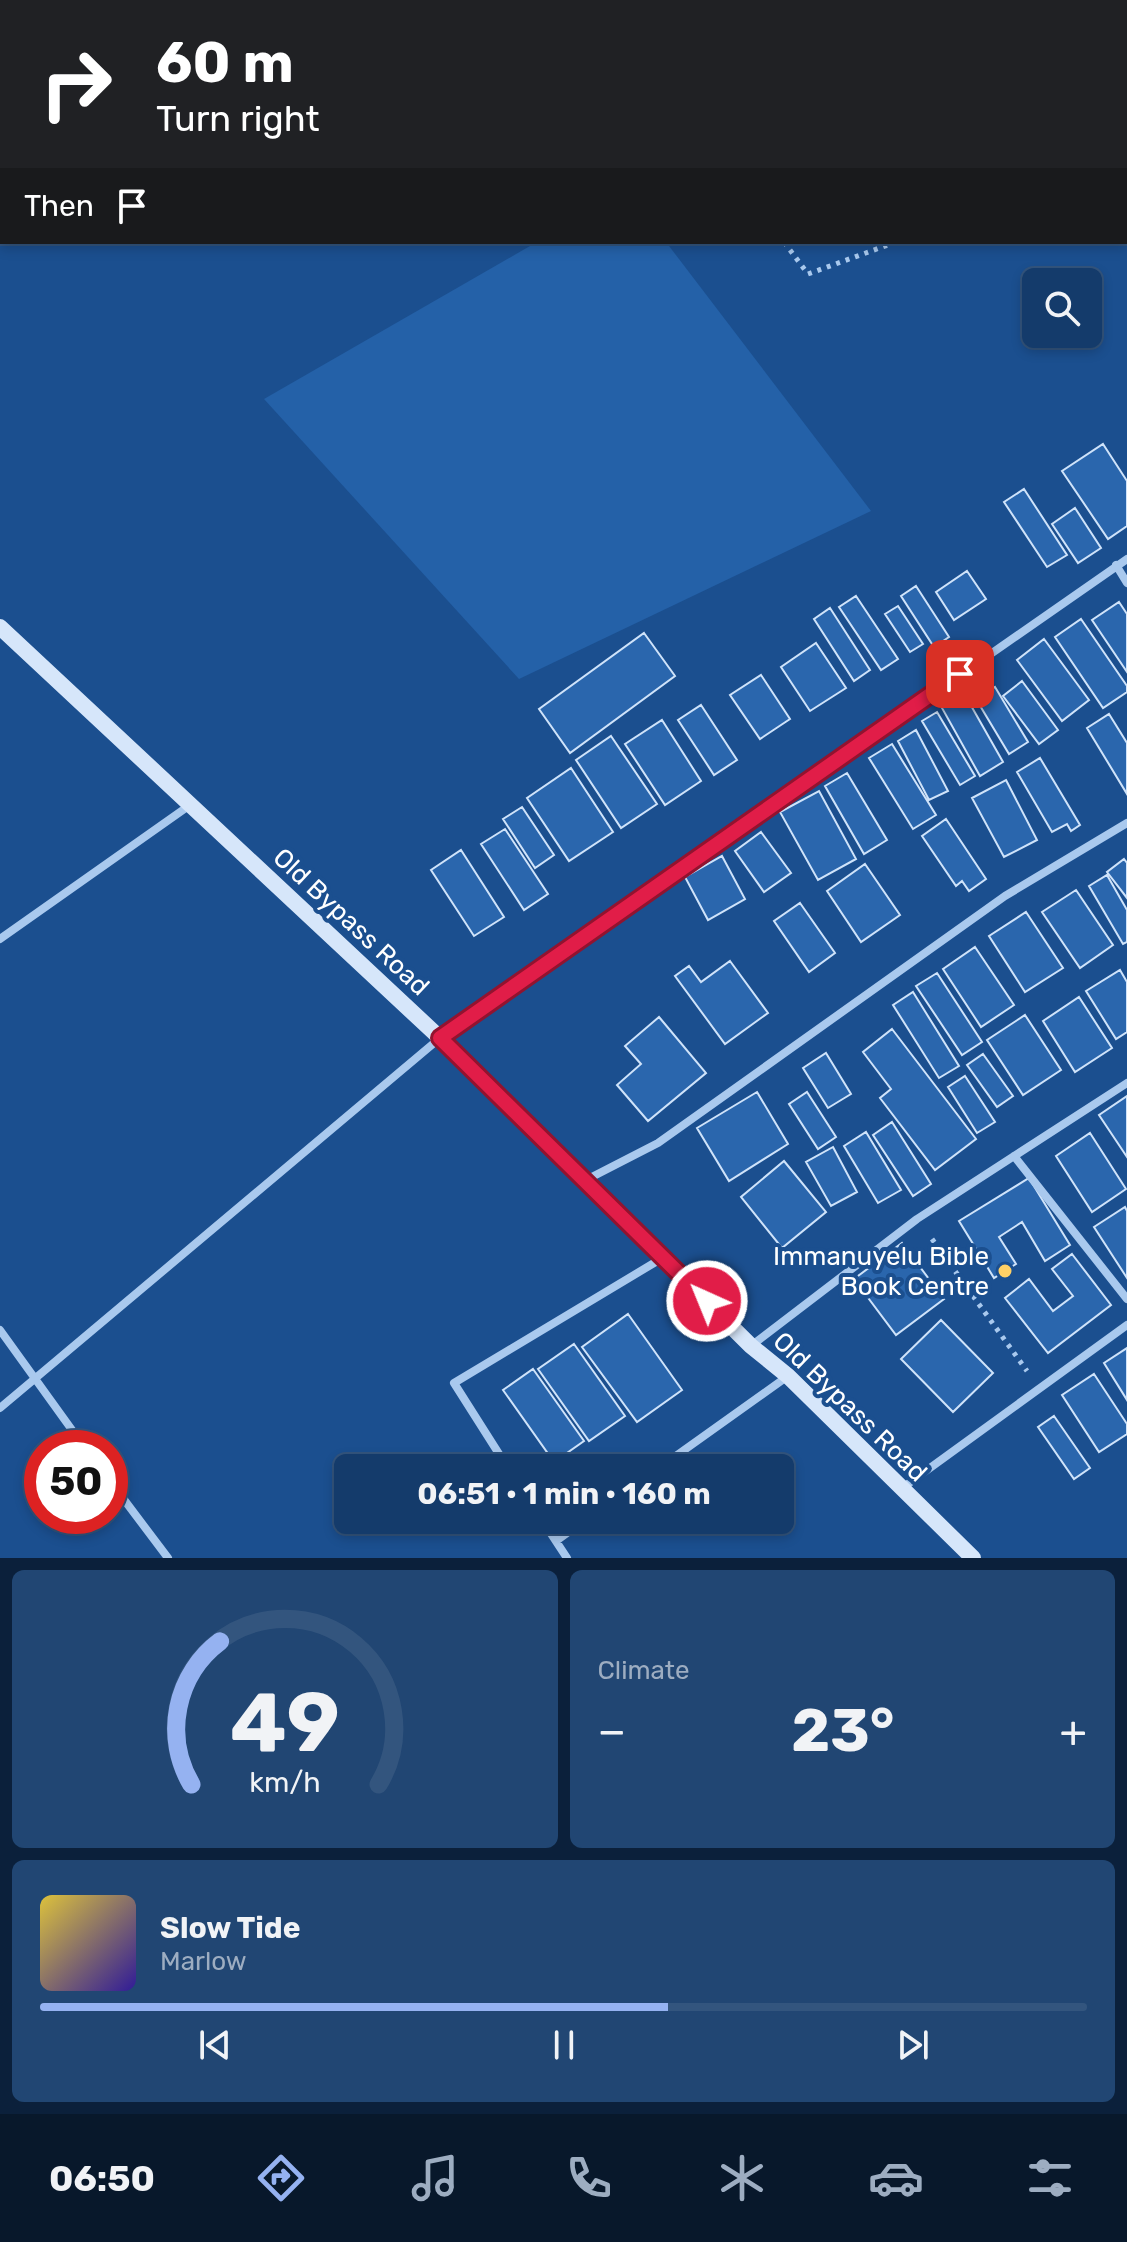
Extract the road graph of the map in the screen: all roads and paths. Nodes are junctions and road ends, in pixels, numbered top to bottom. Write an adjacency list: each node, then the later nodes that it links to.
1 (786, 244): 2 (path)
2 (890, 244)
3 (1127, 559): 4 (street)
4 (1116, 565): 5 (street); 10 (street)
5 (1127, 583)
6 (0, 627): 7 (main road, Old Bypass Road)
7 (191, 805): 9 (street); 10 (main road, Old Bypass Road)
8 (1127, 823): 13 (street)
9 (0, 939)
10 (440, 1038): 13 (main road, Old Bypass Road); 21 (street)
11 (1127, 1083): 12 (street)
12 (1014, 1156): 14 (street); 16 (street)
13 (584, 1181): 15 (main road, Old Bypass Road)
14 (917, 1219): 19 (street); 22 (path)
15 (664, 1257): 19 (main road, Old Bypass Road); 25 (street)
16 (1127, 1299)
17 (1127, 1325): 22 (street)
18 (0, 1330): 21 (street)
19 (751, 1346): 20 (main road, Old Bypass Road)
20 (788, 1376): 26 (street); 27 (main road, Old Bypass Road)
21 (34, 1380): 23 (street); 24 (street)
22 (1040, 1389): 27 (street)
23 (0, 1408)
24 (72, 1430)
25 (499, 1454)
26 (679, 1454)
27 (901, 1489): 34 (main road, Old Bypass Road)
28 (128, 1505): 32 (street)
29 (551, 1534): 31 (street)
30 (566, 1534): 31 (street)
31 (556, 1541): 33 (street)
32 (168, 1558)
33 (567, 1558)
34 (973, 1558)

